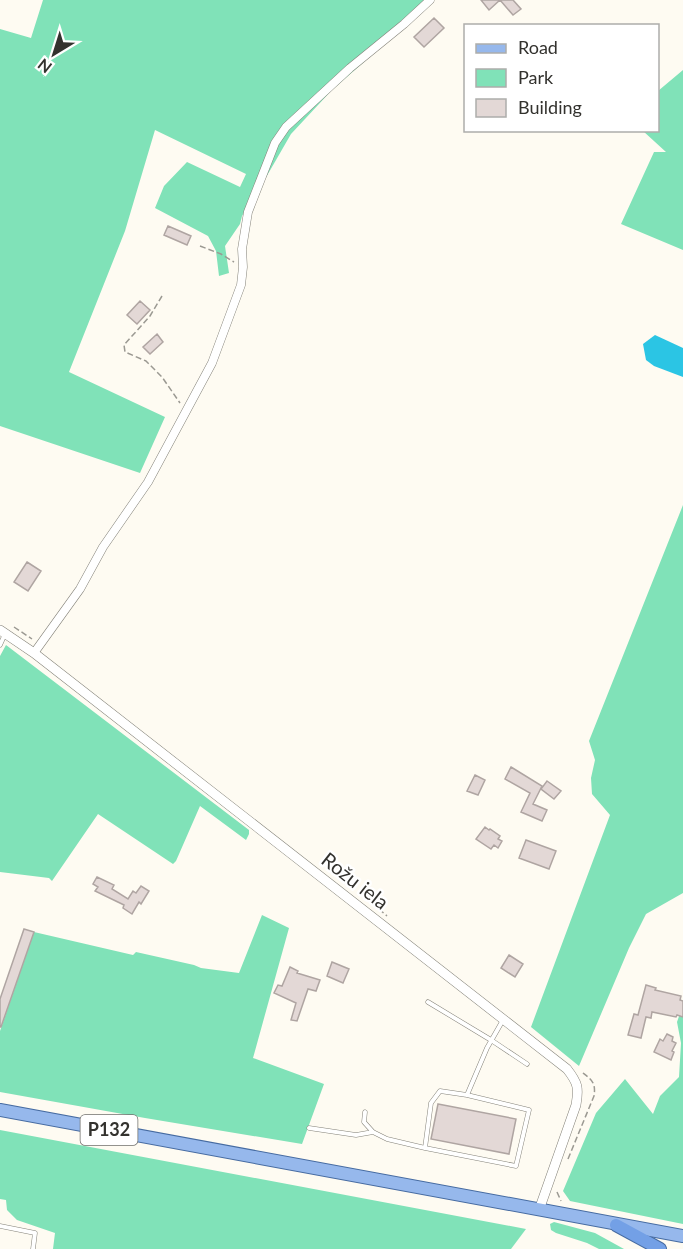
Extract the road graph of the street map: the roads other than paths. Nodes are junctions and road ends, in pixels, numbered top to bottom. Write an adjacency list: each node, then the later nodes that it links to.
1 (430, 0): 4 (street)
2 (6, 629): 3 (lane); 4 (street, Rožu iela)
3 (0, 645)
4 (37, 649): 6 (street, Rožu iela)
5 (428, 1002): 7 (lane)
6 (504, 1020): 7 (lane); 15 (street, Rožu iela)
7 (492, 1040): 8 (lane); 9 (lane)
8 (527, 1064)
9 (467, 1095): 14 (lane); 14 (lane)
10 (0, 1110): 15 (main road, P132)
11 (365, 1112): 13 (lane)
12 (309, 1128): 13 (lane)
13 (374, 1132): 14 (lane)
14 (425, 1148)
15 (539, 1210): 16 (main road, P132)
16 (616, 1225): 18 (main road, P132); 20 (highway)
17 (0, 1226): 19 (lane)
18 (683, 1236)
19 (33, 1249)
20 (660, 1249)

